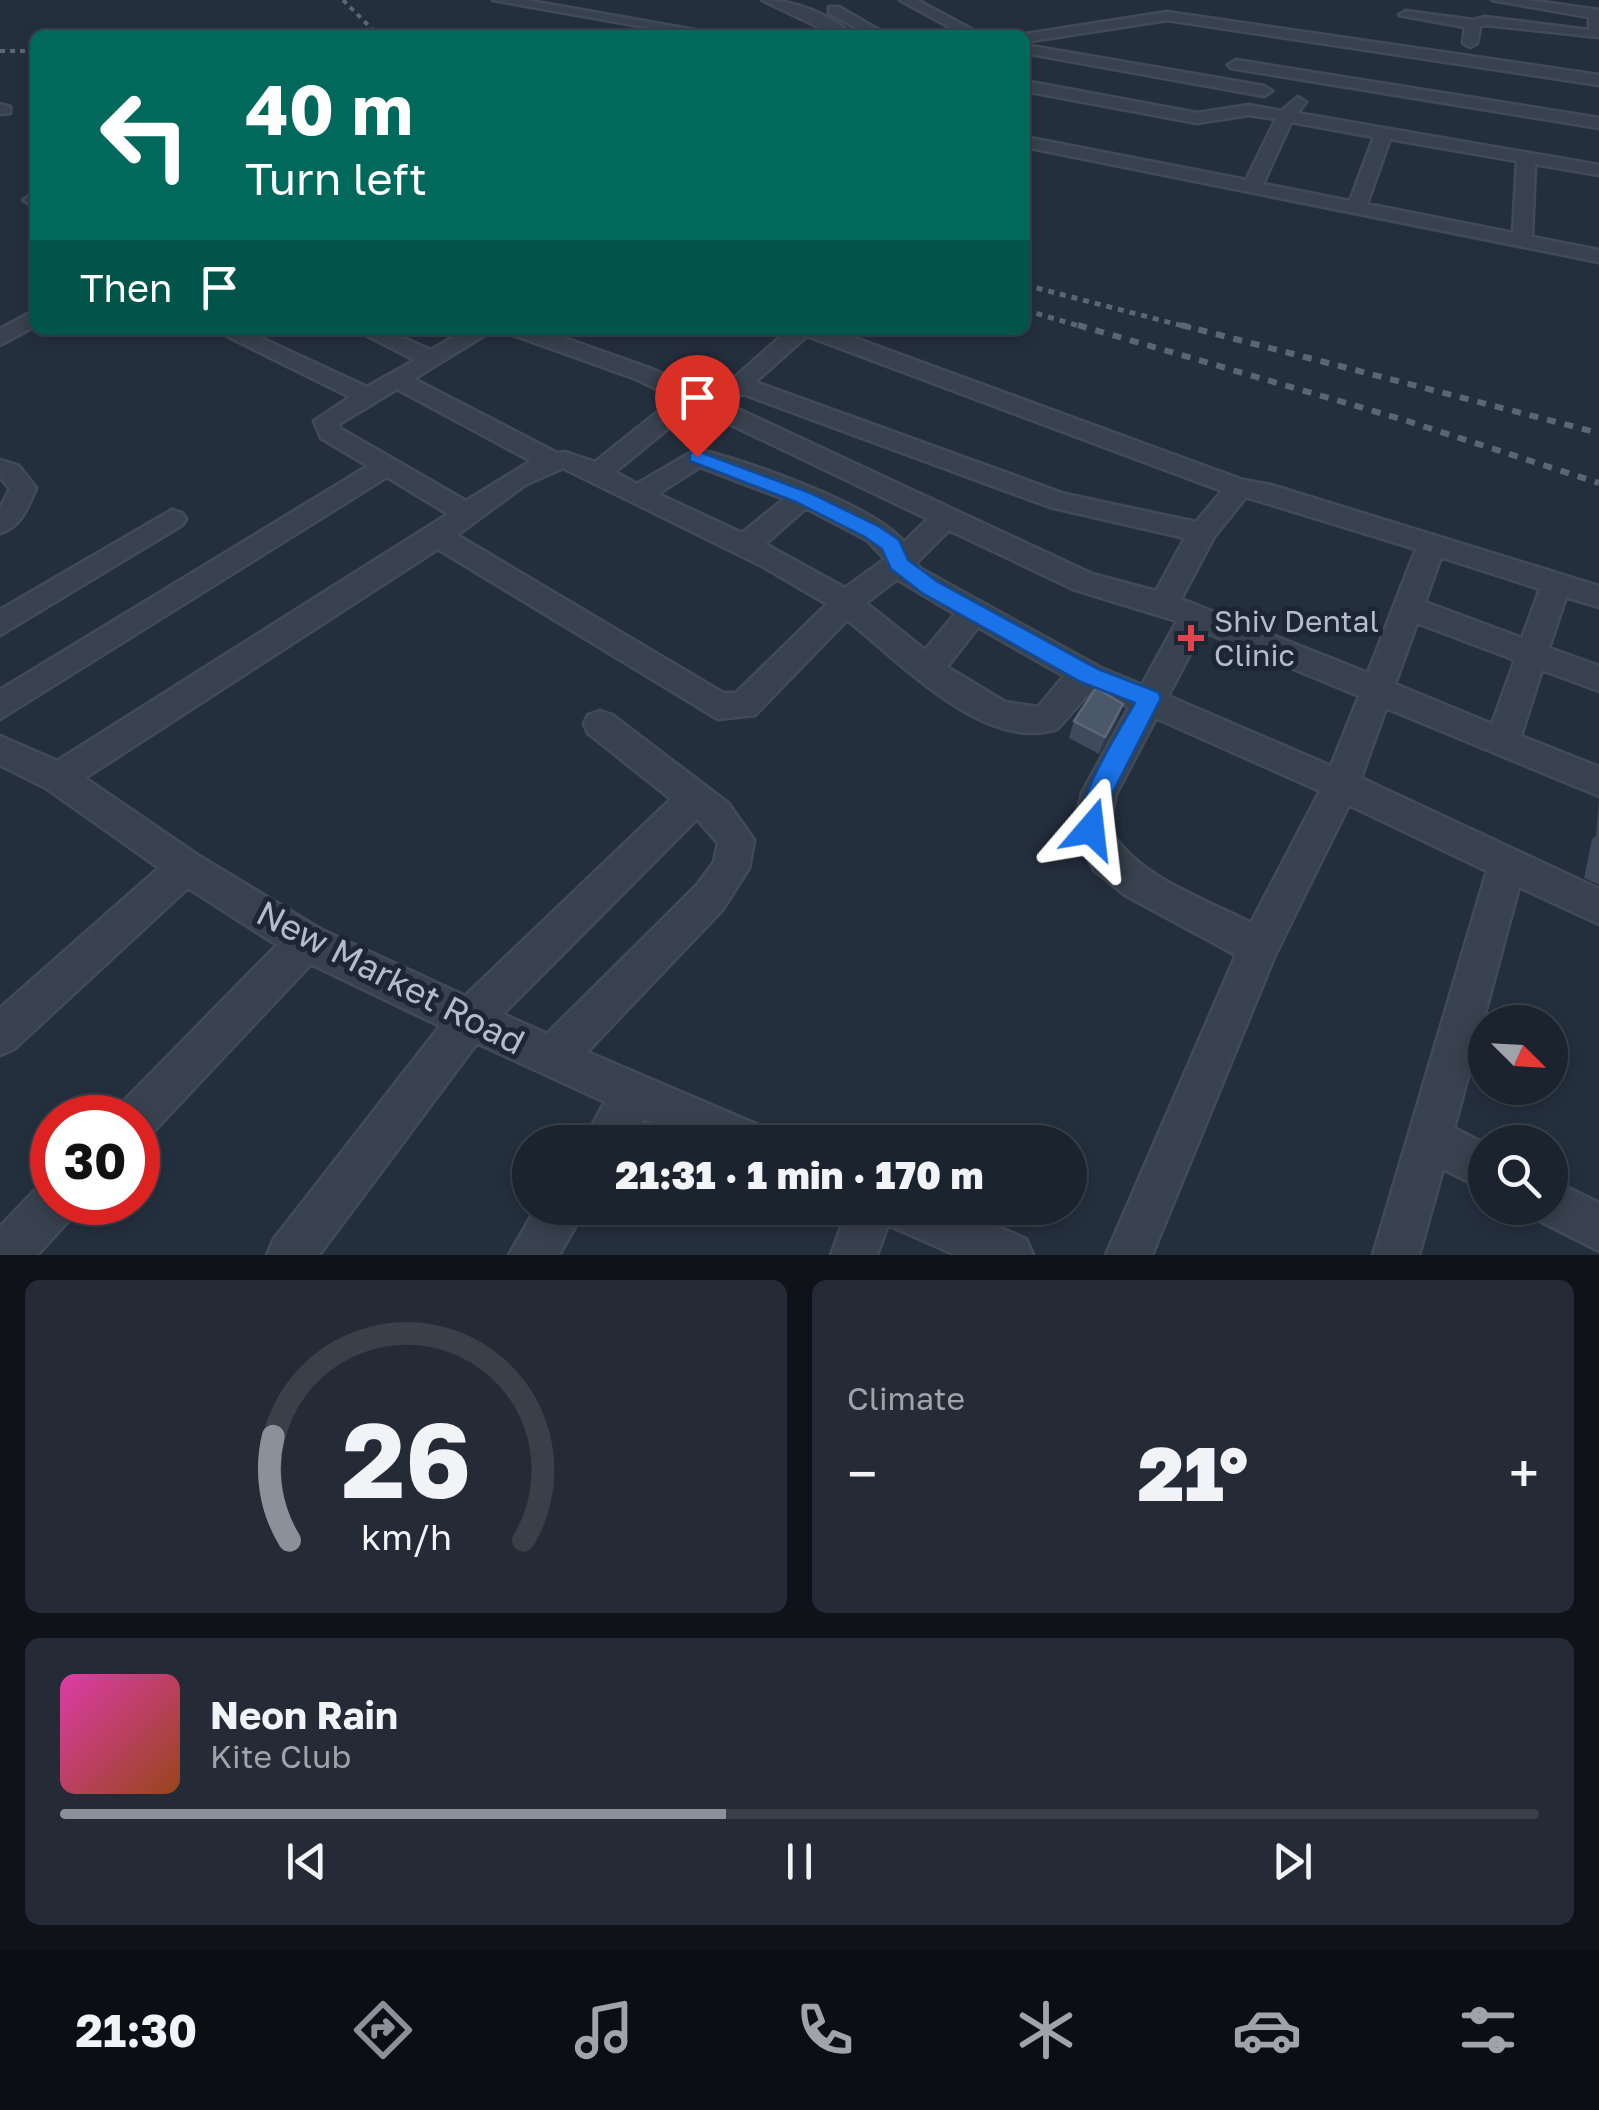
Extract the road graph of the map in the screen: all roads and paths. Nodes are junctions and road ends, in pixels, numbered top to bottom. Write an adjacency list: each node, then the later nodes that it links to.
1 (500, 0): 10 (street)
2 (769, 0): 11 (street)
3 (808, 0): 12 (street)
4 (907, 0): 13 (street)
5 (1502, 0): 8 (street)
6 (1169, 5): 14 (street); 17 (street)
7 (1408, 7): 9 (street); 15 (street)
8 (1598, 14): 9 (street)
9 (1473, 24): 18 (street)
10 (685, 30)
11 (837, 30)
12 (870, 30)
13 (965, 30)
14 (1030, 37)
15 (1388, 47): 17 (street); 18 (street)
16 (1030, 51): 22 (street)
17 (1325, 59): 19 (street); 22 (street); 23 (street)
18 (1469, 60): 20 (street)
19 (1236, 65)
20 (1599, 80)
21 (1030, 87): 24 (street)
22 (1302, 97): 24 (street)
23 (1423, 97): 25 (street); 26 (street); 28 (street)
24 (1285, 117): 26 (street); 30 (street)
25 (1599, 124)
26 (1384, 134): 31 (street)
27 (1030, 143): 30 (street)
28 (1526, 159): 29 (street); 32 (street)
29 (1599, 170)
30 (1253, 185): 31 (street)
31 (1357, 206): 32 (street)
32 (1522, 240): 33 (street)
33 (1599, 256)
34 (30, 321): 41 (street)
35 (237, 335): 45 (street)
36 (378, 335): 42 (street)
37 (473, 335): 42 (street)
38 (535, 335): 46 (street)
39 (796, 335): 44 (street)
40 (826, 335): 51 (street)
41 (0, 338)
42 (432, 359): 43 (street)
43 (396, 379): 45 (street); 47 (street)
44 (741, 385): 46 (street); 58 (street)
45 (367, 396): 48 (street)
46 (703, 401): 50 (street); 55 (street)
47 (550, 460): 50 (street); 54 (street)
48 (388, 464): 54 (street); 77 (street)
49 (0, 468): 57 (street)
50 (596, 474): 52 (street)
51 (1239, 488): 58 (street); 60 (street)
52 (637, 496): 53 (street); 61 (street)
53 (803, 497): 61 (street); 62 (street)
54 (468, 514): 59 (street)
55 (945, 518): 62 (street); 66 (street)
56 (172, 519): 70 (street)
57 (0, 524)
58 (1202, 532): 66 (street)
59 (437, 536): 65 (street); 81 (street)
60 (1432, 544): 63 (street); 67 (street)
61 (744, 546): 65 (street)
62 (898, 564): 65 (street); 68 (street)
63 (1556, 583): 64 (street); 71 (street)
64 (1599, 597)
65 (846, 603): 72 (street)
66 (1164, 604): 69 (street)
67 (1409, 608): 71 (street); 75 (street)
68 (974, 612): 72 (street); 73 (street)
69 (1195, 616): 75 (street); 76 (street)
70 (0, 624)
71 (1533, 652): 74 (street); 79 (street)
72 (926, 671): 73 (street)
73 (1090, 676): 76 (street)
74 (1599, 679)
75 (1378, 688): 79 (street); 83 (street)
76 (1149, 698): 83 (street); 89 (street)
77 (0, 706)
78 (600, 724): 84 (street)
79 (1503, 741): 82 (street)
80 (0, 748): 81 (street, New Market Road)
81 (58, 778): 86 (street, New Market Road)
82 (1599, 782)
83 (1341, 785): 85 (street); 89 (street)
84 (695, 798): 90 (street); 92 (street)
85 (1507, 864): 87 (street); 97 (street)
86 (186, 867): 88 (street, New Market Road); 91 (street)
87 (1599, 907)
88 (306, 942): 90 (street, New Market Road); 93 (street)
89 (1259, 947): 110 (street)
90 (471, 1018): 92 (street, New Market Road); 106 (street)
91 (0, 1035)
92 (552, 1058): 94 (street, New Market Road)
93 (159, 1095)
94 (636, 1095): 95 (street); 96 (street, New Market Road)
95 (616, 1125)
96 (707, 1125)
97 (1427, 1137): 98 (street); 111 (street)
98 (1468, 1159)
99 (1568, 1212): 104 (street)
100 (33, 1225): 105 (street)
101 (552, 1225): 107 (street)
102 (865, 1225): 108 (street)
103 (941, 1225): 109 (street)
104 (1599, 1228)
105 (5, 1255)
106 (290, 1255)
107 (532, 1255)
108 (854, 1255)
109 (1010, 1255)
110 (1129, 1255)
111 (1396, 1255)

